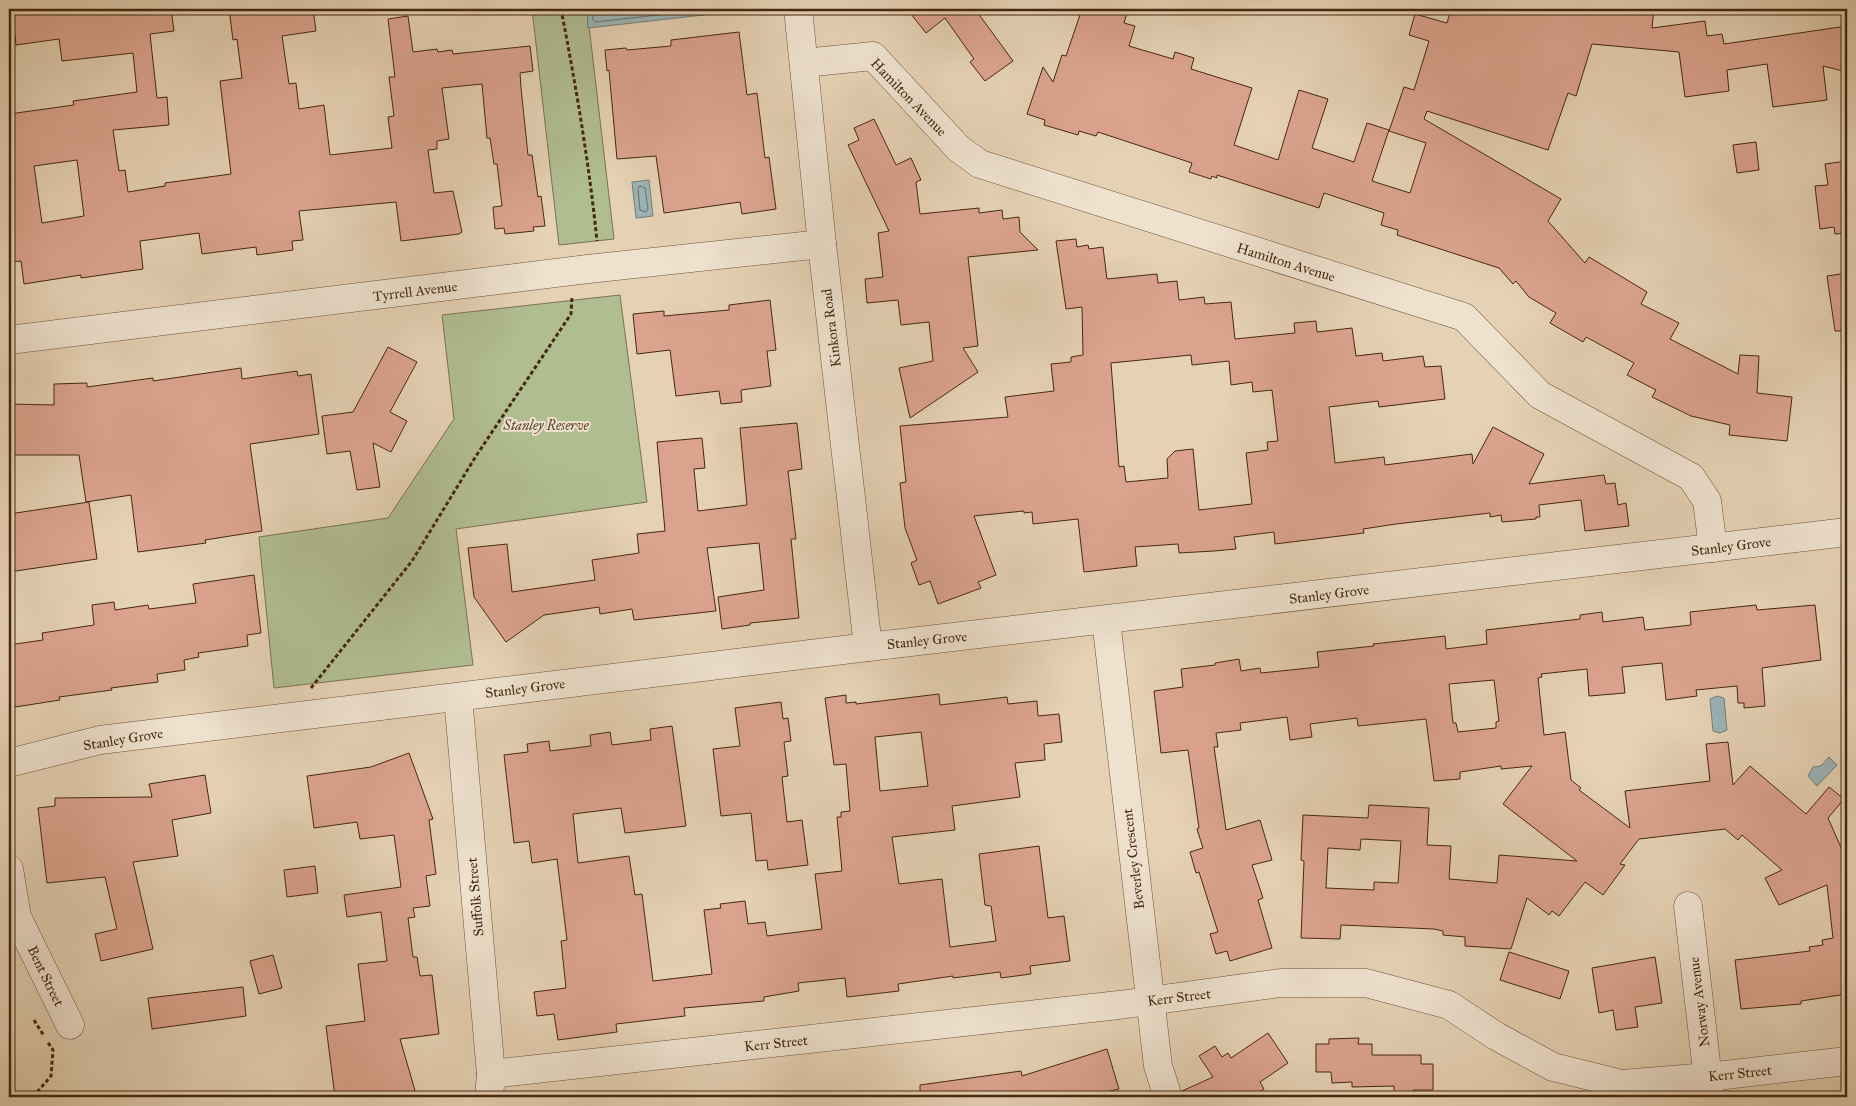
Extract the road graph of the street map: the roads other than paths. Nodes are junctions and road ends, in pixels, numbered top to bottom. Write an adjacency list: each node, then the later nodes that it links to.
1 (798, 9): 2 (street, Kinkora Road)
2 (804, 63): 3 (street, Kinkora Road); 6 (street, Hamilton Avenue)
3 (822, 244): 4 (street, Tyrrell Avenue); 8 (street, Kinkora Road)
4 (9, 340)
5 (1847, 532): 6 (street, Stanley Grove)
6 (1713, 548): 7 (street, Stanley Grove)
7 (1106, 620): 8 (street, Stanley Grove); 13 (street, Beverley Crescent)
8 (868, 647): 9 (street, Stanley Grove)
9 (458, 697): 10 (street, Stanley Grove); 16 (street, Suffolk Street)
10 (9, 763)
11 (9, 869): 14 (street, Bent Street)
12 (1688, 906): 17 (street, Norway Avenue)
13 (1149, 1000): 16 (street, Kerr Street); 17 (street, Kerr Street); 18 (street, Beverley Crescent)
14 (70, 1025)
15 (1847, 1061): 17 (street, Kerr Street)
16 (490, 1086)
17 (1709, 1087)
18 (1168, 1097)

